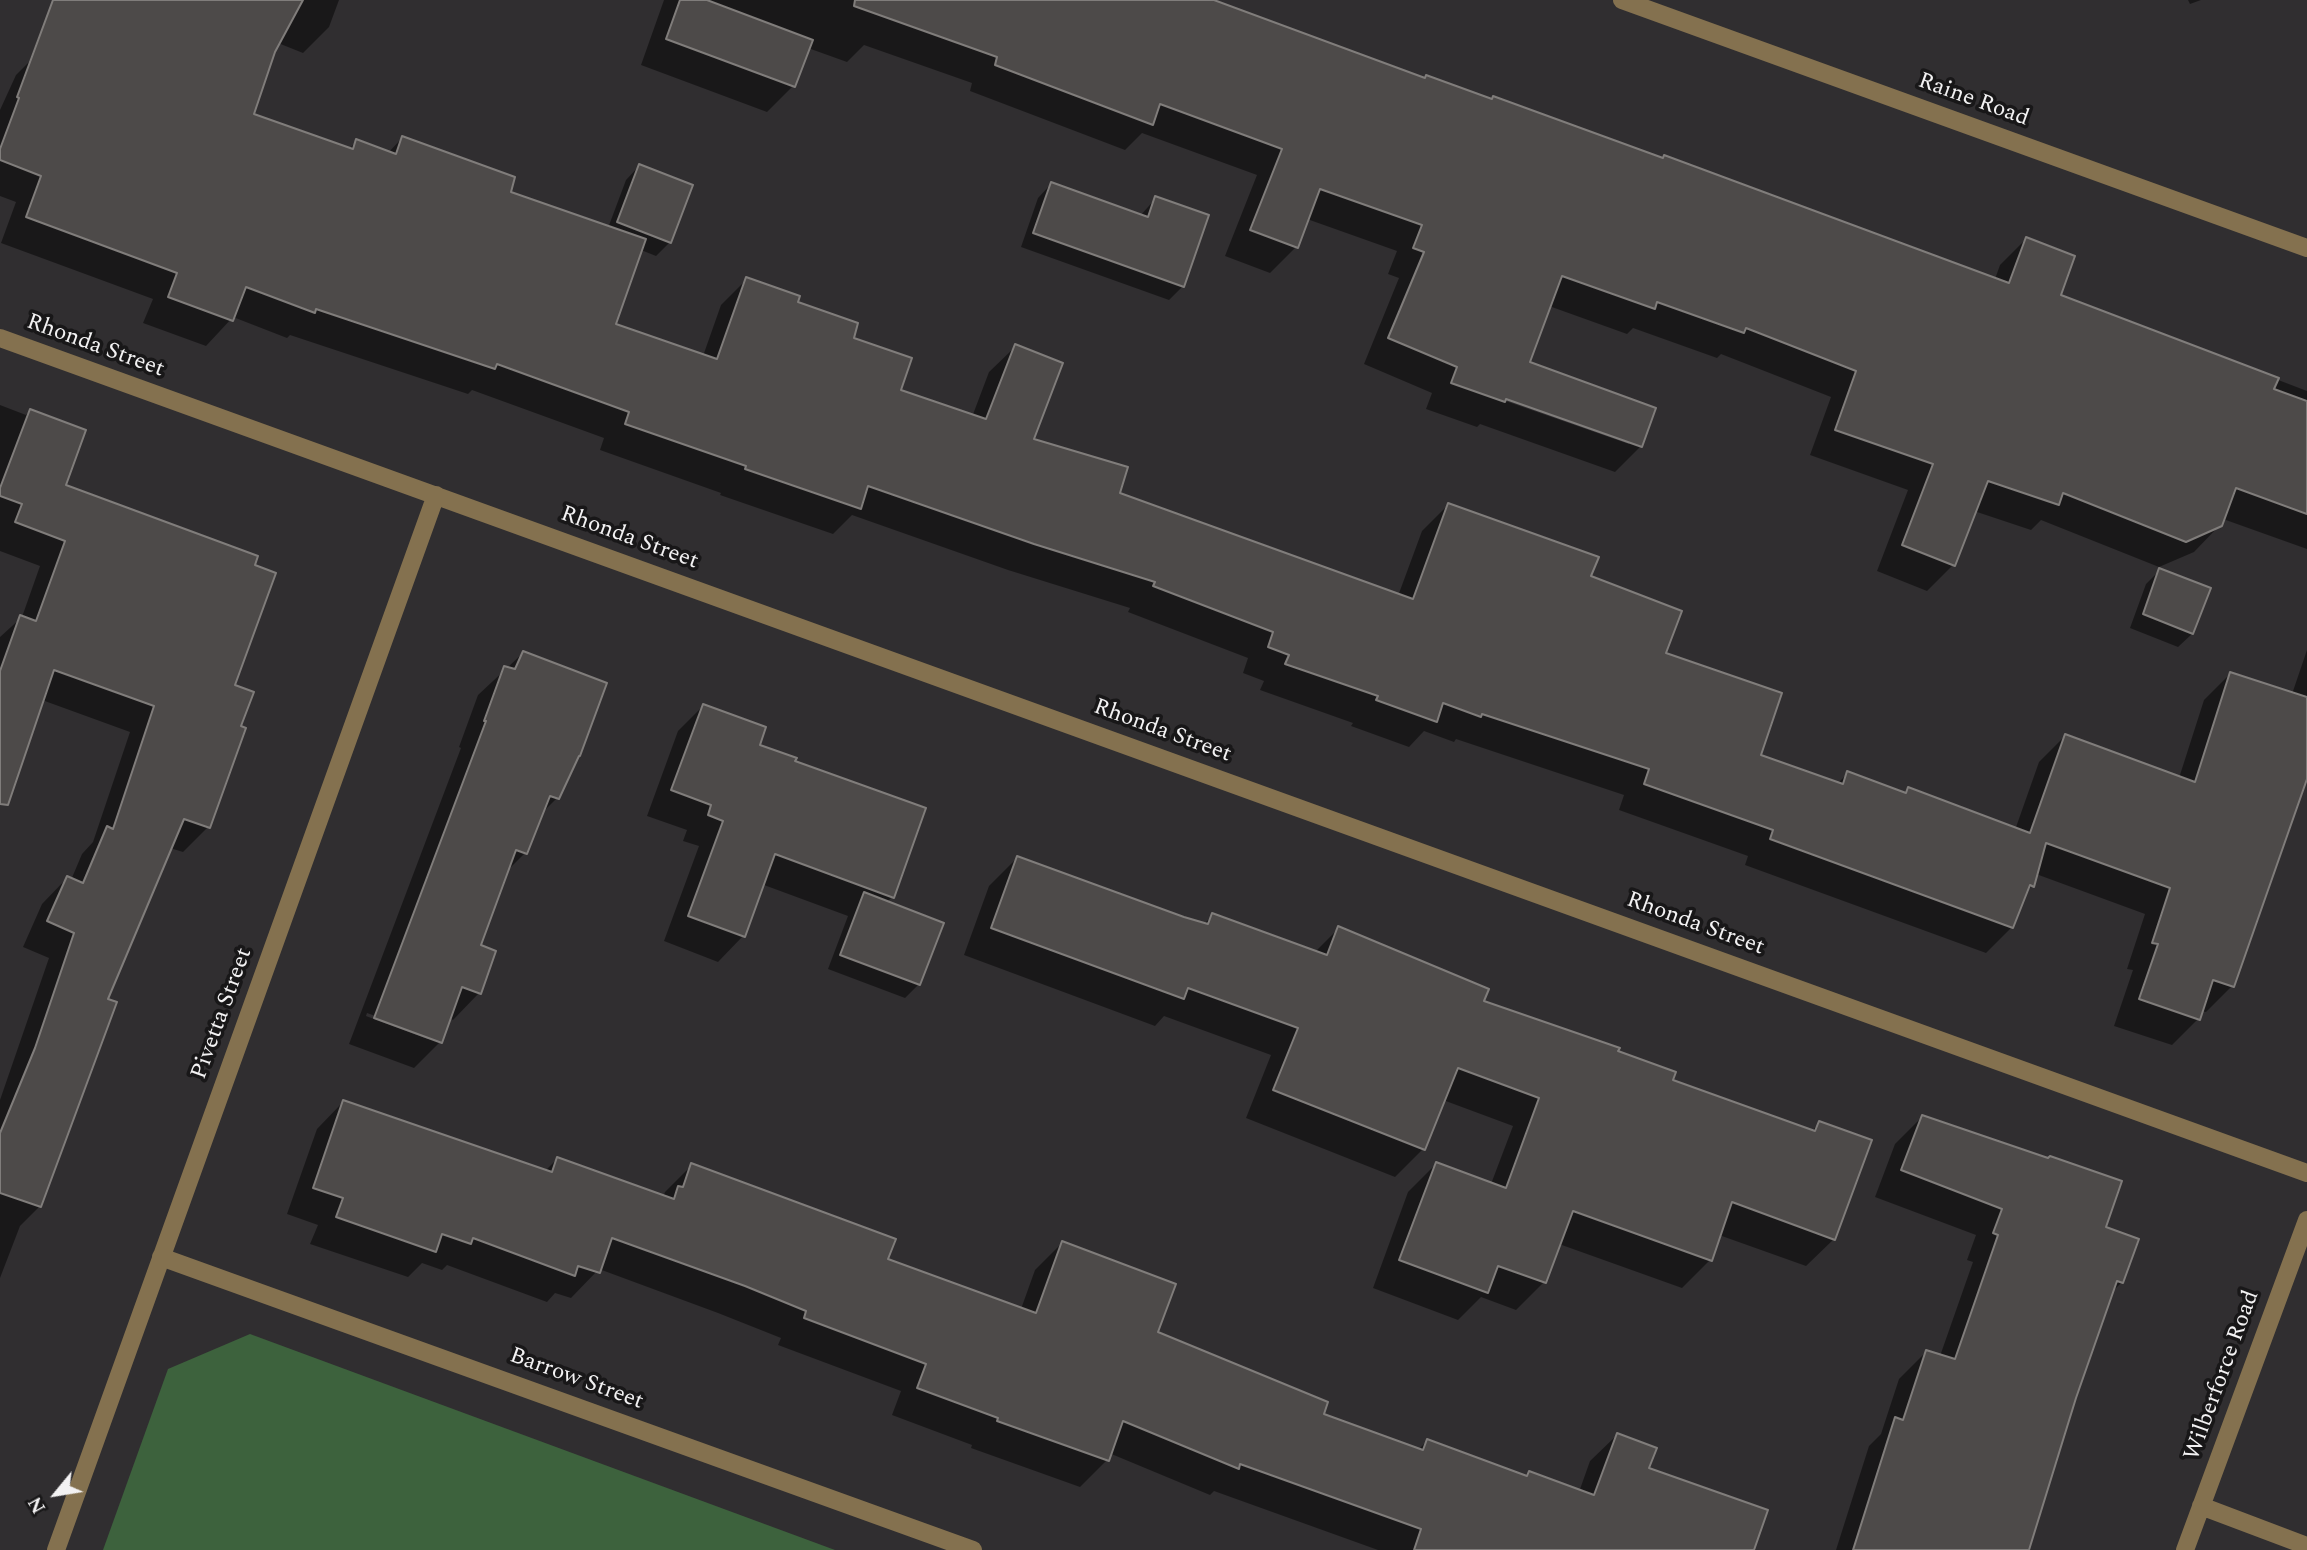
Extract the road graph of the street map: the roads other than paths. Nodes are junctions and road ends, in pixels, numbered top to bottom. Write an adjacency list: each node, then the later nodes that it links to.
1 (1622, 0): 2 (street, Raine Road)
2 (2307, 248)
3 (0, 338): 4 (street, Rhonda Street)
4 (436, 495): 5 (street, Rhonda Street); 7 (street, Pivetta Street)
5 (2307, 1173)
6 (2307, 1220): 8 (street, Wilberforce Road)
7 (161, 1257): 10 (street, Pivetta Street); 11 (street, Barrow Street)
8 (2201, 1506): 9 (street); 12 (street, Wilberforce Road)
9 (2307, 1546)
10 (56, 1550)
11 (973, 1550)
12 (2185, 1550)

